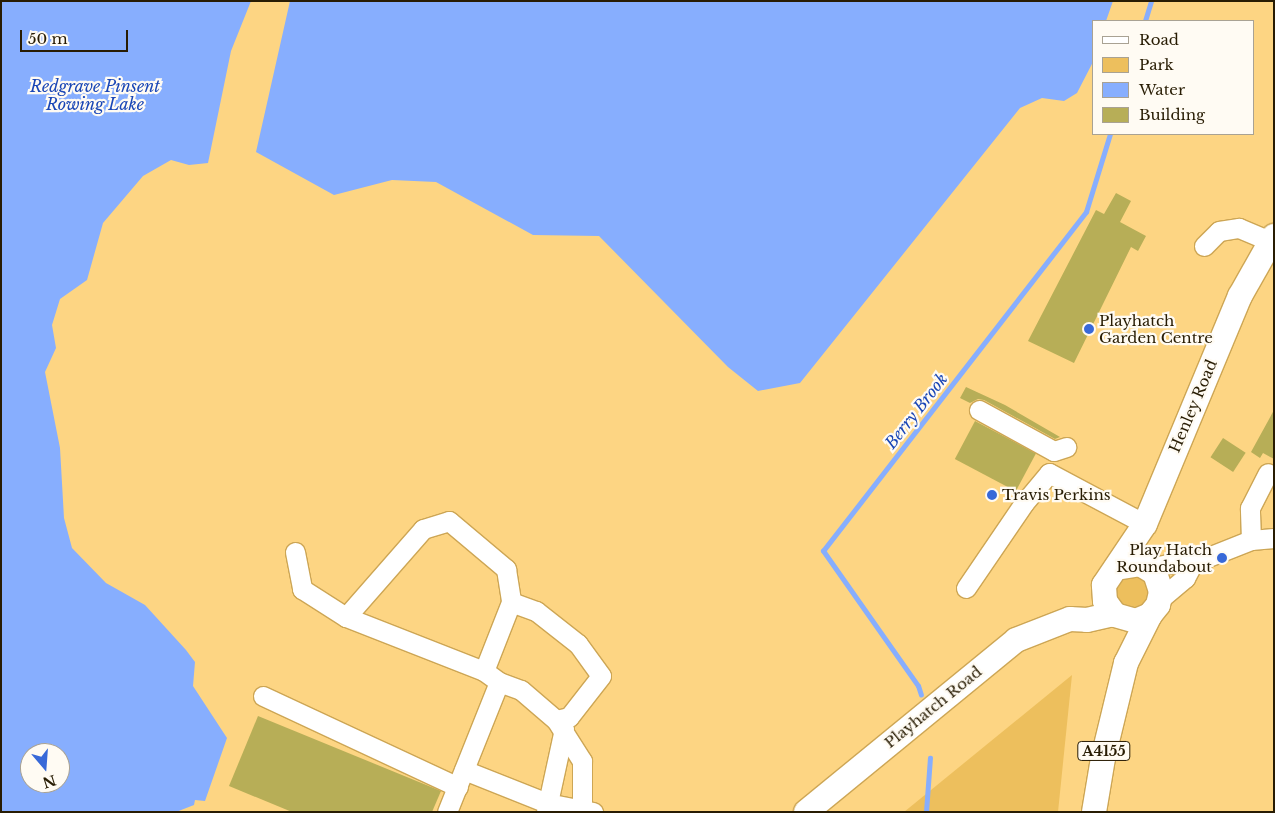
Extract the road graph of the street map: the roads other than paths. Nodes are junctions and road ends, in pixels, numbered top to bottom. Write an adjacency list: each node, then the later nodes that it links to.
1 (1273, 240): 2 (street); 6 (main road, Henley Road)
2 (1204, 246)
3 (980, 410): 4 (street)
4 (1066, 447)
5 (1268, 473): 8 (street)
6 (1145, 524): 11 (main road, Henley Road); 12 (main road, Henley Road); 13 (street)
7 (1274, 538): 8 (street)
8 (1251, 540): 10 (street)
9 (295, 552): 17 (street)
10 (1194, 564): 11 (street); 15 (street)
11 (1149, 568): 12 (main road); 15 (main road)
12 (1110, 577): 16 (main road); 18 (main road, Playhatch Road)
13 (966, 588)
14 (512, 602): 17 (street); 20 (street); 23 (street)
15 (1155, 607): 16 (main road); 19 (main road, A4155)
16 (1114, 614): 18 (main road, Playhatch Road); 19 (main road, A4155)
17 (346, 617): 20 (street)
18 (1070, 619): 28 (main road, Playhatch Road)
19 (1126, 663): 29 (main road, A4155)
20 (484, 671): 21 (street)
21 (499, 682): 23 (street); 24 (street)
22 (263, 696): 24 (street)
23 (560, 725): 25 (street); 26 (street)
24 (461, 779): 25 (street); 27 (street)
25 (546, 809): 26 (street)
26 (588, 811)
27 (447, 812)
28 (806, 812)
29 (1094, 812)

